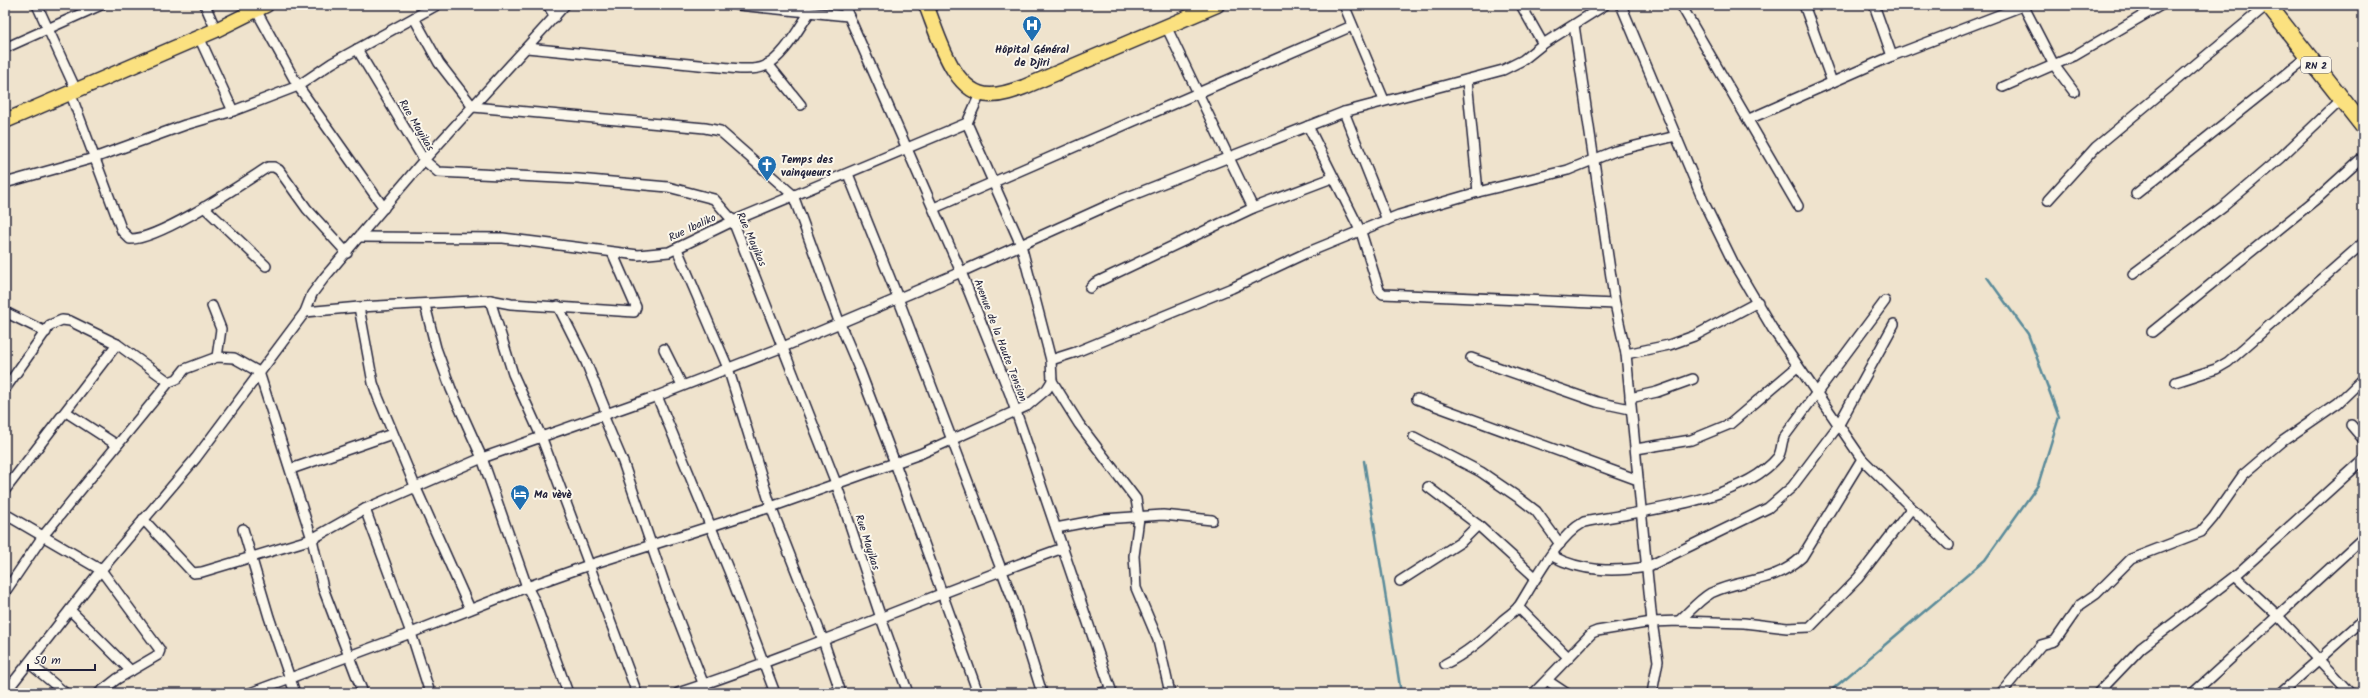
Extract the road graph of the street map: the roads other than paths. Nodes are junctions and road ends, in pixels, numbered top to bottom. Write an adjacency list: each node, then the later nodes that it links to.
1 (37, 5): 29 (street)
2 (101, 5): 29 (street)
3 (205, 5): 30 (street)
4 (437, 5): 25 (street)
5 (548, 5): 24 (street)
6 (565, 5): 24 (street)
7 (738, 5): 22 (street)
8 (844, 5): 23 (street, Avenue de la Haute Tension)
9 (926, 5): 46 (main road)
10 (1217, 5): 27 (main road)
11 (1344, 5): 28 (street)
12 (1521, 5): 32 (street)
13 (1605, 5): 26 (street)
14 (1621, 5): 59 (street)
15 (1681, 5): 54 (street)
16 (1804, 5): 41 (street)
17 (1874, 5): 36 (street)
18 (2024, 5): 36 (street); 39 (street)
19 (2161, 5): 39 (street)
20 (2268, 5): 37 (highway, RN 2); 73 (street)
21 (261, 7): 30 (main road); 42 (street)
22 (810, 12): 23 (street); 38 (street)
23 (848, 16): 60 (street, Avenue de la Haute Tension)
24 (555, 17): 34 (street)
25 (414, 18): 35 (street); 51 (street)
26 (1574, 25): 32 (street); 65 (street)
27 (1166, 26): 46 (main road); 47 (street)
28 (1352, 26): 47 (street); 48 (street)
29 (47, 29): 33 (street); 44 (street)
30 (216, 30): 31 (main road)
31 (200, 37): 44 (main road); 52 (street)
32 (1543, 44): 40 (street)
33 (5, 48)
34 (527, 48): 38 (street); 51 (street)
35 (357, 49): 42 (street); 64 (street, Rue Mayikas)
36 (1892, 56): 41 (street)
37 (2309, 56): 49 (highway, RN 2); 71 (street)
38 (768, 64): 50 (street)
39 (2054, 65): 43 (street); 45 (street)
40 (1467, 80): 48 (street); 70 (street)
41 (1832, 82): 54 (street)
42 (298, 86): 52 (street); 76 (street)
43 (2003, 87)
44 (73, 91): 55 (main road); 63 (street)
45 (2074, 92)
46 (980, 94): 56 (street)
47 (1199, 94): 61 (street); 68 (street)
48 (1384, 100): 53 (street)
49 (2341, 100): 58 (highway, RN 2); 90 (street)
50 (802, 105)
51 (473, 107): 64 (street); 72 (street)
52 (233, 111): 63 (street)
53 (1344, 112): 57 (street); 79 (street)
54 (1749, 120): 74 (street)
55 (5, 122)
56 (967, 123): 60 (street, Rue Ibaliko); 68 (street)
57 (1308, 126): 61 (street); 67 (street)
58 (2363, 126)
59 (1676, 136): 65 (street); 95 (street)
60 (906, 148): 66 (street, Rue Ibaliko); 77 (street, Avenue de la Haute Tension)
61 (1230, 157): 78 (street); 84 (street)
62 (2363, 157): 106 (street)
63 (94, 158): 69 (street); 75 (street)
64 (424, 160): 76 (street); 80 (street, Rue Mayikas)
65 (1594, 160): 70 (street); 96 (street)
66 (848, 174): 72 (street, Rue Ibaliko); 92 (street)
67 (1332, 178): 78 (street); 81 (street)
68 (991, 182): 77 (street); 84 (street)
69 (5, 183)
70 (1478, 192): 79 (street)
71 (2136, 194)
72 (793, 195): 80 (street, Rue Ibaliko); 103 (street)
73 (2048, 200)
74 (1798, 206)
75 (204, 207): 86 (street); 88 (street)
76 (384, 208): 82 (street)
77 (934, 208): 89 (street, Avenue de la Haute Tension)
78 (1252, 208): 91 (street)
79 (1387, 220): 81 (street)
80 (733, 221): 85 (street, Rue Ibaliko); 108 (street, Rue Mayikas)
81 (1361, 232): 96 (street); 113 (street)
82 (361, 237): 86 (street); 87 (street, Rue Ibaliko)
83 (2363, 243): 121 (street)
84 (1021, 245): 89 (street); 113 (street)
85 (676, 249): 87 (street, Rue Ibaliko); 115 (street)
86 (347, 252): 102 (street)
87 (612, 252): 100 (street)
88 (266, 266)
89 (962, 272): 92 (street); 130 (street, Avenue de la Haute Tension)
90 (2133, 274)
91 (1090, 288)
92 (898, 298): 103 (street); 138 (street)
93 (490, 300): 97 (street); 100 (street); 135 (street)
94 (1886, 301): 124 (street)
95 (1758, 302): 110 (street); 114 (street)
96 (1615, 304): 110 (street)
97 (425, 305): 99 (street); 141 (street)
98 (212, 306): 111 (street)
99 (359, 306): 102 (street); 134 (street)
100 (558, 306): 131 (street)
101 (5, 312): 105 (street)
102 (305, 312): 116 (street)
103 (840, 324): 108 (street); 144 (street)
104 (1894, 324): 133 (street)
105 (46, 332): 107 (street); 123 (street)
106 (2152, 332)
107 (117, 344): 120 (street); 129 (street)
108 (784, 347): 115 (street); 147 (street, Rue Mayikas)
109 (664, 349): 122 (street)
110 (1626, 354): 126 (street)
111 (217, 357): 116 (street); 120 (street)
112 (1471, 358): 128 (street)
113 (1051, 360): 119 (street)
114 (1797, 367): 124 (street); 140 (street)
115 (728, 368): 122 (street); 151 (street)
116 (259, 372): 145 (street); 157 (street)
117 (1693, 379): 126 (street)
118 (2363, 379): 224 (street)
119 (1052, 381): 130 (street); 156 (street)
120 (169, 382): 139 (street)
121 (2176, 382)
122 (682, 385): 125 (street)
123 (5, 389)
124 (1817, 393): 133 (street); 154 (street)
125 (657, 396): 131 (street); 160 (street)
126 (1630, 398): 128 (street)
127 (1417, 399): 146 (street)
128 (1630, 409): 140 (street)
129 (66, 412): 139 (street); 150 (street)
130 (1016, 412): 138 (street); 161 (street, Avenue de la Haute Tension)
131 (605, 415): 135 (street); 168 (street)
132 (2351, 425): 137 (street)
133 (1838, 426): 142 (street); 173 (street)
134 (392, 434): 145 (street); 148 (street)
135 (541, 436): 141 (street); 172 (street)
136 (1414, 437): 166 (street)
137 (2363, 439)
138 (951, 441): 144 (street); 175 (street)
139 (118, 445): 163 (street)
140 (1636, 450): 146 (street)
141 (482, 458): 148 (street); 179 (street)
142 (1862, 459): 153 (street); 188 (street)
143 (2363, 460): 176 (street)
144 (895, 463): 147 (street); 181 (street)
145 (291, 469): 165 (street)
146 (1638, 480): 154 (street)
147 (836, 483): 151 (street); 186 (street, Rue Mayikas)
148 (415, 486): 152 (street); 184 (street)
149 (1428, 487): 159 (street)
150 (5, 490)
151 (771, 507): 160 (street); 191 (street)
152 (365, 509): 165 (street); 190 (street)
153 (1911, 509): 167 (street); 188 (street)
154 (1641, 510): 166 (street); 173 (street)
155 (5, 514): 163 (street)
156 (1139, 518): 158 (street); 161 (street); 220 (street)
157 (143, 519): 170 (street); 174 (street)
158 (1212, 520)
159 (1478, 525): 177 (street); 178 (street)
160 (711, 526): 168 (street); 196 (street)
161 (1056, 528): 169 (street, Avenue de la Haute Tension)
162 (243, 530): 170 (street)
163 (43, 536): 174 (street); 180 (street)
164 (2363, 538): 185 (street)
165 (312, 539): 170 (street); 192 (street)
166 (1560, 544): 171 (street)
167 (1949, 545)
168 (652, 546): 172 (street); 202 (street)
169 (1063, 548): 175 (street); 203 (street, Avenue de la Haute Tension)
170 (252, 556): 199 (street)
171 (1552, 556): 173 (street); 177 (street)
172 (589, 565): 179 (street); 212 (street)
173 (1646, 567): 189 (street)
174 (101, 570): 183 (street); 198 (street)
175 (1002, 570): 181 (street); 218 (street)
176 (2235, 576): 185 (street); 225 (street)
177 (1536, 578): 182 (street)
178 (1400, 581)
179 (527, 587): 184 (street); 211 (street)
180 (5, 592)
181 (941, 595): 186 (street); 217 (street)
182 (1518, 607): 193 (street); 197 (street)
183 (70, 610): 195 (street); 198 (street)
184 (470, 610): 190 (street)
185 (2278, 615): 194 (street); 226 (street)
186 (881, 618): 191 (street); 216 (street, Rue Mayikas)
187 (2363, 620): 194 (street)
188 (1678, 621): 189 (street)
189 (1652, 622): 193 (street); 223 (street)
190 (411, 633): 192 (street); 210 (street)
191 (823, 640): 196 (street); 215 (street)
192 (349, 657): 199 (street); 209 (street)
193 (1569, 658): 200 (street)
194 (2318, 660): 227 (street); 228 (street)
195 (29, 663): 201 (street); 205 (street)
196 (764, 663): 202 (street); 214 (street)
197 (1444, 664)
198 (131, 671): 206 (street)
199 (290, 679): 207 (street); 208 (street)
200 (1548, 681): 221 (street); 222 (street)
201 (8, 682): 204 (street)
202 (705, 689): 213 (street)
203 (1111, 691): 219 (street)
204 (5, 693)
205 (65, 693)
206 (99, 693)
207 (250, 693)
208 (295, 693)
209 (363, 693)
210 (430, 693)
211 (568, 693)
212 (637, 693)
213 (678, 693)
214 (775, 693)
215 (841, 693)
216 (908, 693)
217 (978, 693)
218 (1042, 693)
219 (1101, 693)
220 (1170, 693)
221 (1534, 693)
222 (1566, 693)
223 (1652, 693)
224 (2001, 693)
225 (2098, 693)
226 (2193, 693)
227 (2281, 693)
228 (2350, 693)

